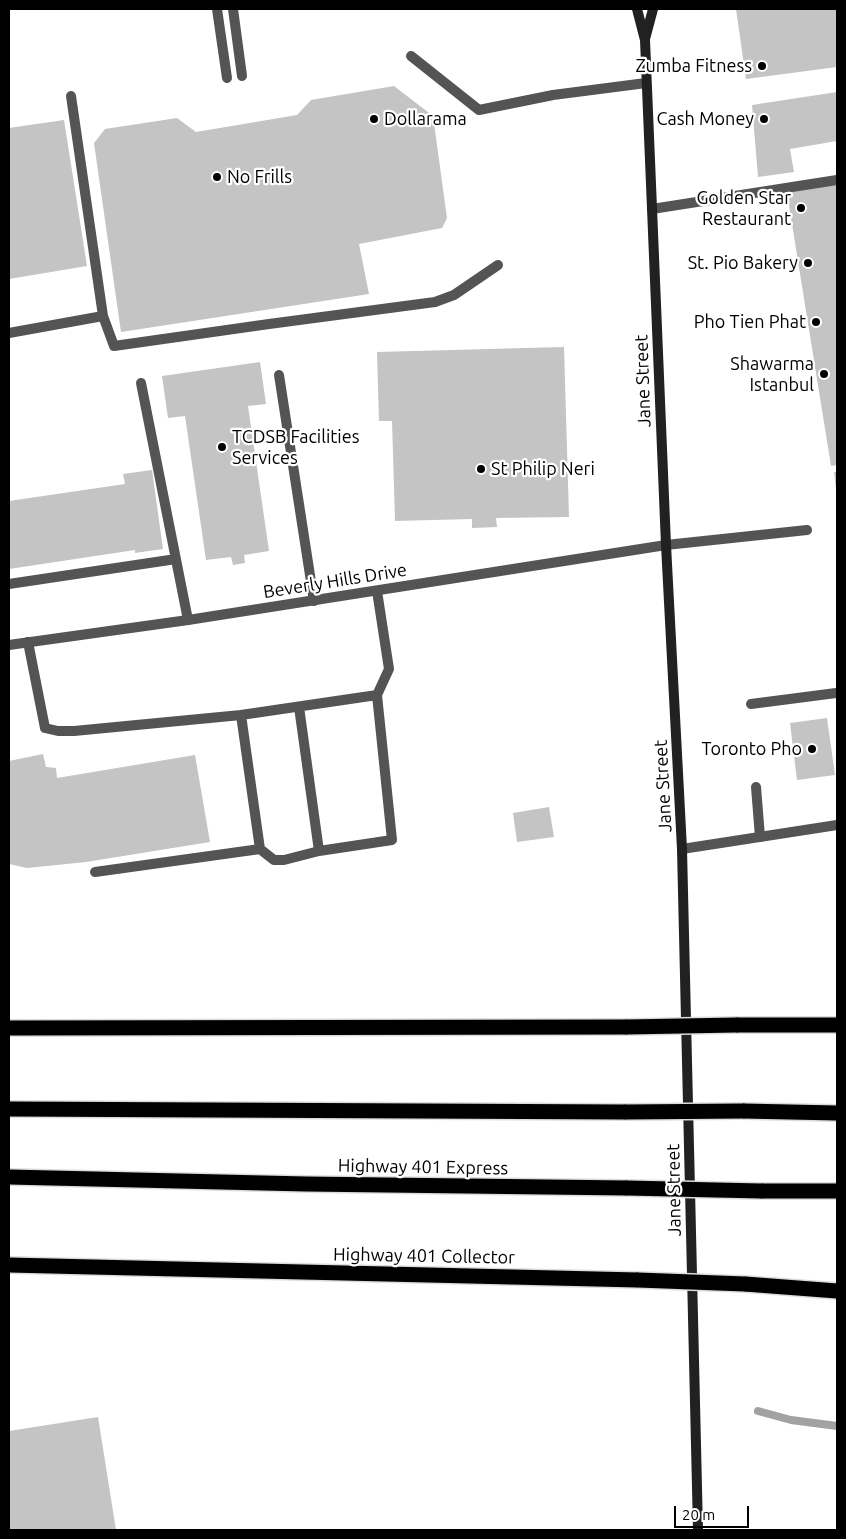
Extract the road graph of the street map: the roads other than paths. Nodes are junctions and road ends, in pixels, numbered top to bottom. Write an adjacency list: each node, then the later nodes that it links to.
1 (217, 9): 8 (street)
2 (233, 9): 7 (street)
3 (637, 9): 5 (main road, Jane Street)
4 (653, 9): 5 (main road, Jane Street)
5 (645, 40): 9 (main road, Jane Street)
6 (411, 56): 9 (street)
7 (242, 76)
8 (227, 78)
9 (646, 83): 12 (main road, Jane Street)
10 (71, 96): 14 (street)
11 (837, 180): 12 (street)
12 (652, 209): 19 (main road, Jane Street)
13 (498, 265): 14 (street)
14 (103, 316): 15 (street)
15 (9, 333)
16 (280, 375): 23 (street)
17 (141, 383): 20 (street)
18 (808, 530): 19 (street, Beverly Hills Drive)
19 (666, 545): 22 (street, Beverly Hills Drive); 36 (main road, Jane Street)
20 (176, 559): 21 (street); 24 (street)
21 (9, 584)
22 (377, 591): 23 (street, Beverly Hills Drive); 28 (street)
23 (314, 601): 24 (street, Beverly Hills Drive)
24 (188, 620): 25 (street, Beverly Hills Drive)
25 (28, 642): 26 (street, Beverly Hills Drive); 31 (street)
26 (9, 644)
27 (836, 693): 29 (street)
28 (377, 695): 30 (street); 37 (street)
29 (751, 704)
30 (299, 707): 31 (street); 37 (street)
31 (241, 715): 35 (street)
32 (756, 787): 34 (street)
33 (837, 825): 34 (street)
34 (760, 837): 36 (street)
35 (260, 849): 37 (street); 38 (street)
36 (682, 849): 47 (main road, Jane Street)
37 (319, 851)
38 (95, 872)
39 (837, 1025): 40 (highway, bridge)
40 (9, 1028)
41 (9, 1109): 42 (highway, bridge)
42 (837, 1113)
43 (9, 1177): 44 (highway, Highway 401 Express, bridge)
44 (837, 1191)
45 (9, 1265): 46 (highway, Highway 401 Collector, bridge)
46 (837, 1291)
47 (698, 1530)

